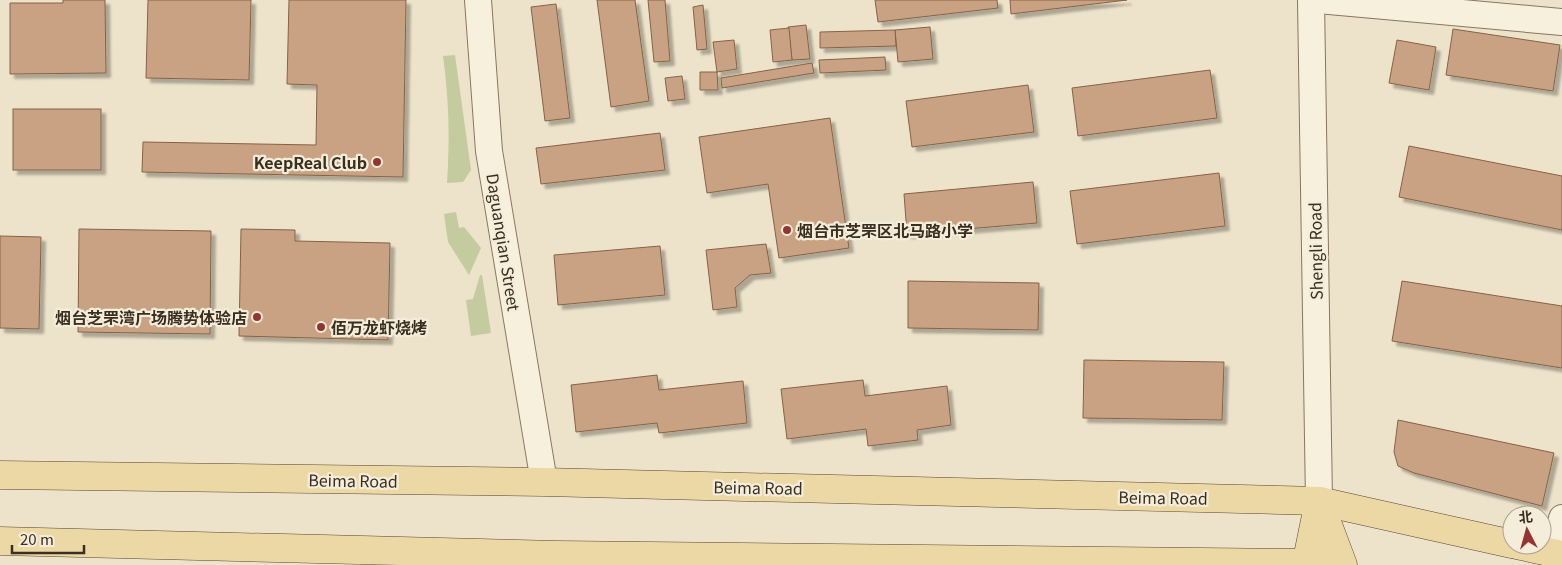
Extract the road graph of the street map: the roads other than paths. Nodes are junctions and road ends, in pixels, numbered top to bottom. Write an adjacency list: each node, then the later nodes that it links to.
1 (478, 0): 6 (street, Daguanqian Street)
2 (1311, 0): 7 (street, Shengli Road)
3 (1318, 0): 4 (street)
4 (1562, 22)
5 (0, 475): 6 (main road, Beima Road)
6 (544, 482): 7 (main road, Beima Road)
7 (1320, 501): 10 (main road, Beima Road); 15 (main road, Shengli Road); 16 (main road, Shengli Road)
8 (1562, 518): 11 (street)
9 (0, 541): 12 (main road)
10 (1502, 542)
11 (1559, 554)
12 (293, 557): 13 (main road)
13 (326, 557): 14 (main road)
14 (559, 560): 15 (main road)
15 (1313, 564)
16 (1343, 565)

